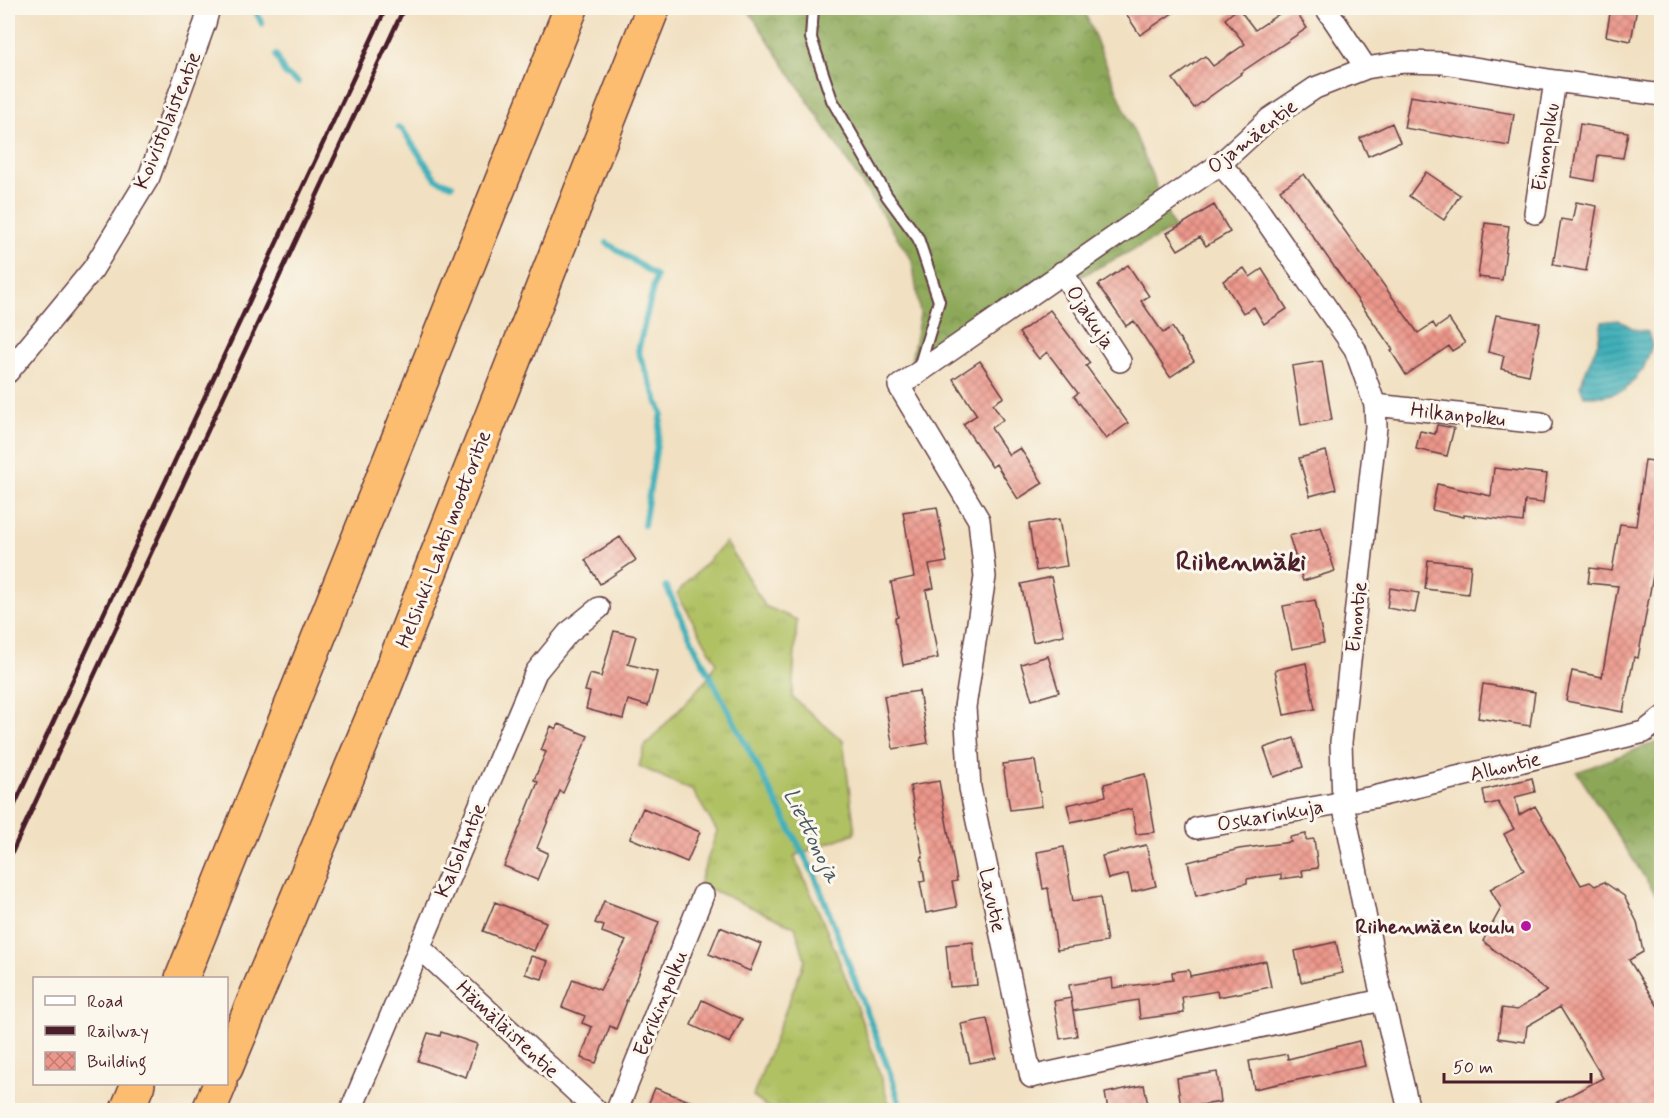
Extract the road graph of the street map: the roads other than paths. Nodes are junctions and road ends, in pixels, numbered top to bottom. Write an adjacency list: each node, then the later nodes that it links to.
1 (209, 8): 13 (street, Koivistolaistentie)
2 (572, 8): 24 (highway)
3 (653, 8): 26 (highway, Helsinki-Lahti moottoritie)
4 (813, 8): 14 (lane)
5 (1326, 8): 6 (street)
6 (1366, 68): 7 (street, Ojamäentie); 9 (street, Ojamäentie)
7 (1555, 81): 8 (street, Ojamäentie); 10 (street, Einonpolku)
8 (1662, 95)
9 (1221, 164): 11 (street, Ojamäentie); 16 (street, Einontie)
10 (1535, 213)
11 (1062, 272): 12 (street, Ojakuja); 14 (street, Ojamäentie)
12 (1120, 361)
13 (8, 372)
14 (917, 373): 15 (street, Ojamäentie)
15 (899, 386): 25 (street, Lavutie)
16 (1375, 405): 17 (street, Hilkanpolku); 20 (street, Einontie)
17 (1541, 423)
18 (598, 608): 23 (street, Kalsolantie)
19 (1662, 718): 20 (street, Alhontie)
20 (1343, 802): 21 (street, Oskarinkuja); 25 (street, Einontie)
21 (1197, 828)
22 (703, 895): 33 (street, Eerikinpolku)
23 (419, 947): 31 (street, Kalsolantie); 32 (street, Hämäläistentie)
24 (182, 977)
25 (1382, 1000): 34 (street, Einontie)
26 (228, 1063)
27 (137, 1085): 29 (highway)
28 (219, 1085): 30 (highway)
29 (127, 1110)
30 (209, 1110)
31 (351, 1110)
32 (596, 1110)
33 (617, 1110)
34 (1409, 1110)

